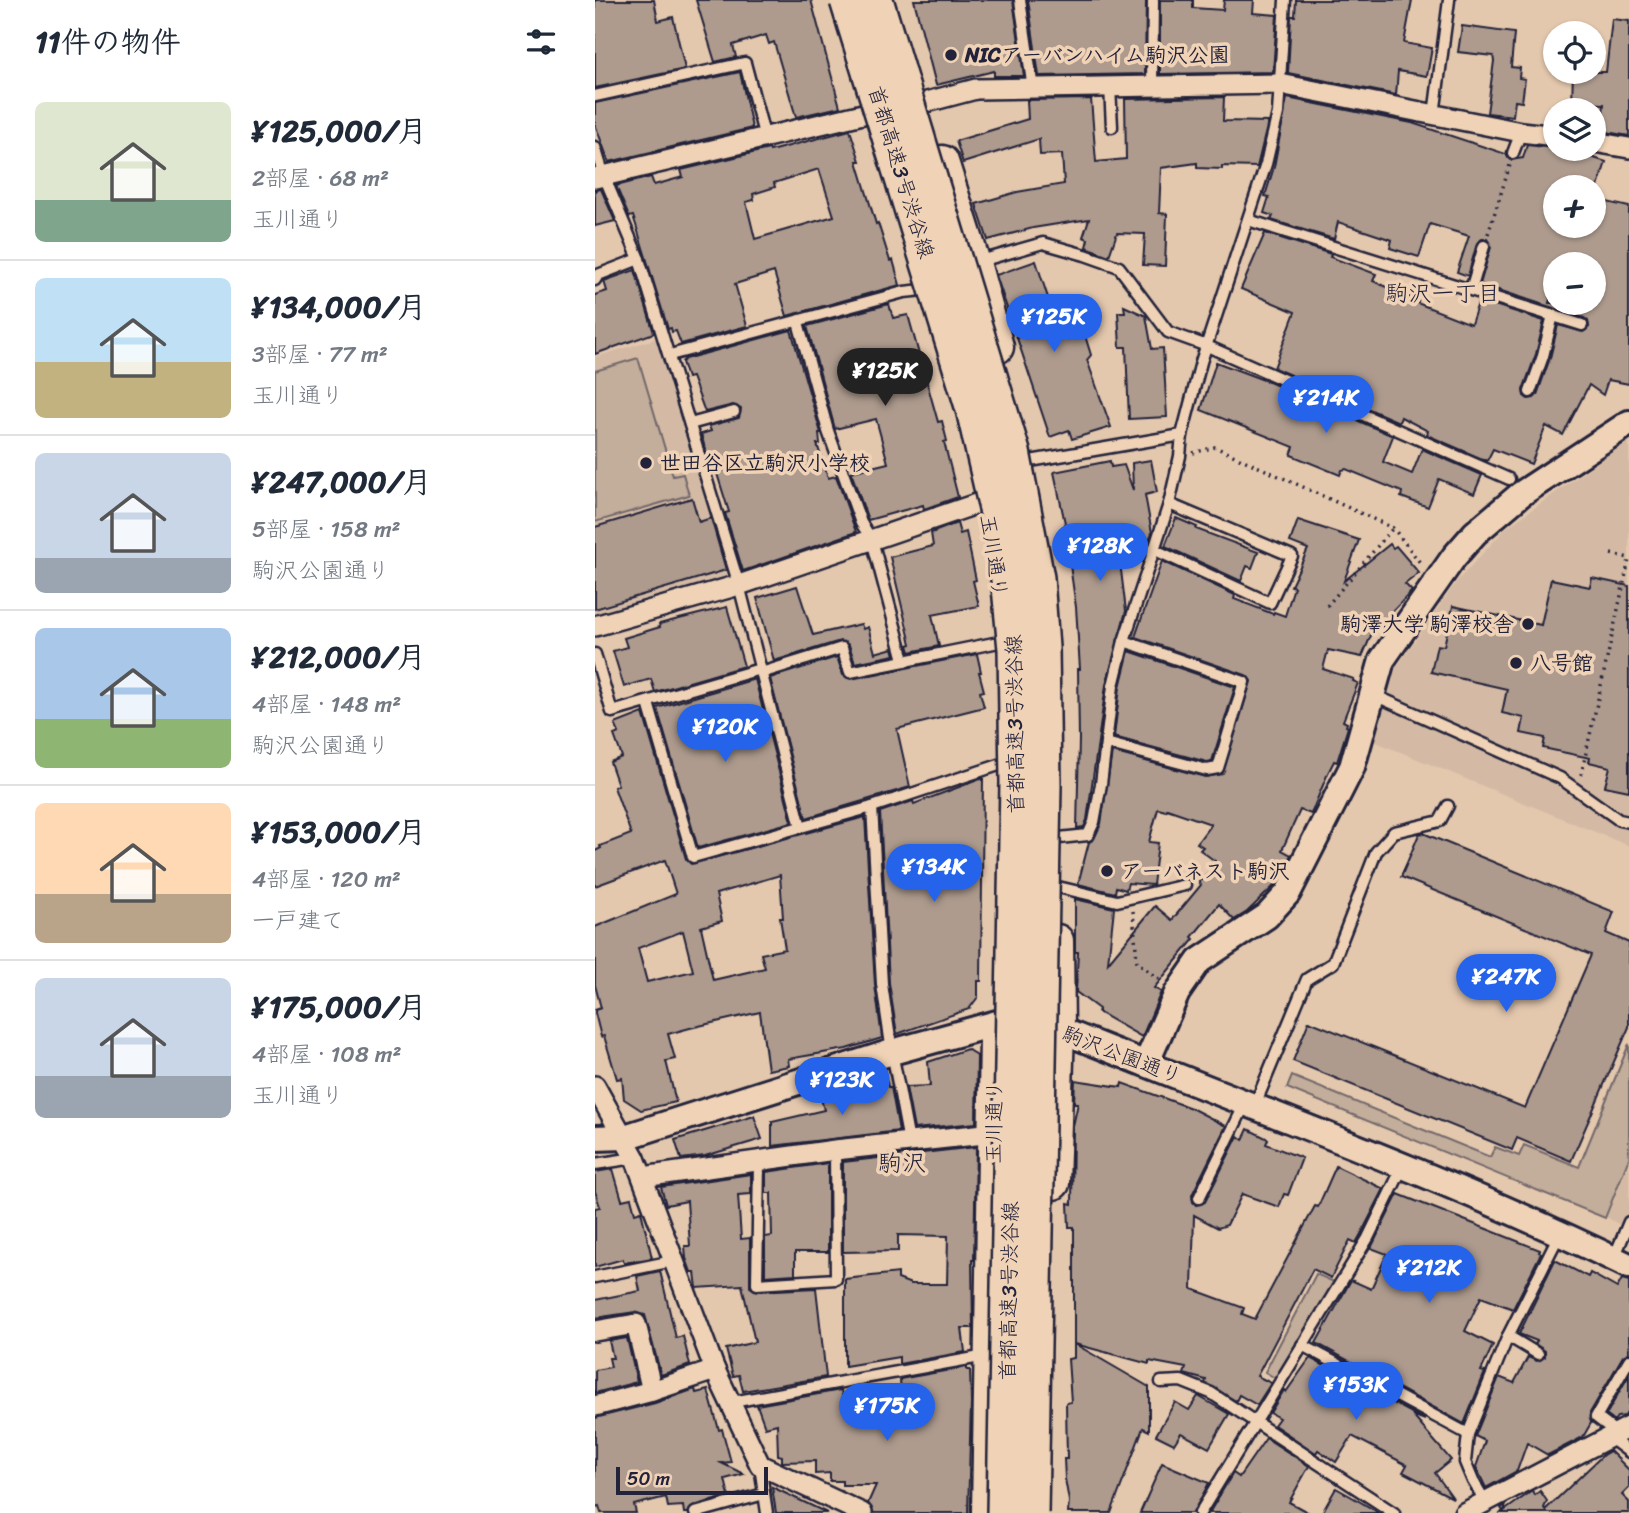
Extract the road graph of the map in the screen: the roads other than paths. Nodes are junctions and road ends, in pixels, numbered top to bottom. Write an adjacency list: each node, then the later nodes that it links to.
1 (831, 0): 15 (highway, 玉川通り)
2 (849, 0): 112 (highway, 首都高速3号渋谷線, bridge)
3 (875, 0): 113 (highway, 首都高速3号渋谷線, bridge)
4 (891, 0): 14 (highway)
5 (1020, 0): 12 (lane)
6 (1153, 0): 11 (lane)
7 (1285, 0): 9 (lane)
8 (1449, 0): 16 (lane)
9 (1280, 84): 11 (street); 16 (street); 26 (lane)
10 (1110, 86): 11 (street); 12 (street); 17 (lane)
11 (1152, 86)
12 (1033, 89): 14 (street)
13 (595, 96): 20 (lane)
14 (923, 103): 29 (highway)
15 (867, 113): 20 (street); 32 (highway, 玉川通り)
16 (1434, 116): 18 (street)
17 (1112, 127)
18 (1521, 132): 19 (street); 24 (lane)
19 (1543, 135)
20 (765, 138): 25 (street)
21 (1606, 144): 23 (street)
22 (595, 147): 25 (lane)
23 (1629, 148)
24 (1514, 153)
25 (600, 177): 28 (lane)
26 (1248, 220): 31 (lane); 37 (lane)
27 (1484, 246): 31 (lane)
28 (639, 259): 30 (lane); 38 (lane)
29 (974, 263): 37 (lane); 44 (highway)
30 (595, 280)
31 (1472, 289): 33 (lane)
32 (923, 290): 35 (lane); 46 (highway, 玉川通り)
33 (1543, 312)
34 (1553, 315): 36 (lane); 39 (lane)
35 (798, 322): 38 (lane); 48 (lane)
36 (1582, 325)
37 (1207, 346): 43 (lane); 45 (lane)
38 (670, 355): 41 (lane)
39 (1530, 392)
40 (734, 412): 41 (lane)
41 (690, 424): 50 (lane)
42 (1629, 424): 57 (street)
43 (1182, 435): 44 (lane); 47 (lane)
44 (1030, 461): 65 (highway)
45 (1509, 479)
46 (985, 501): 48 (street); 52 (highway, 玉川通り)
47 (1169, 504): 49 (lane); 49 (lane)
48 (872, 540): 50 (street); 55 (lane)
49 (1153, 549): 53 (lane)
50 (739, 585): 51 (street); 56 (lane)
51 (595, 626)
52 (1004, 641): 55 (lane); 60 (highway, 玉川通り)
53 (1124, 642): 59 (lane); 59 (lane)
54 (595, 654): 58 (lane)
55 (904, 660): 56 (lane)
56 (761, 671): 58 (lane); 64 (lane)
57 (1371, 694): 63 (lane); 71 (street)
58 (648, 703): 64 (lane)
59 (1106, 743): 65 (lane)
60 (1008, 762): 62 (lane); 68 (highway, 玉川通り)
61 (1448, 806): 73 (lane)
62 (872, 807): 64 (lane); 70 (lane)
63 (1629, 822)
64 (800, 827)
65 (1059, 838): 67 (highway)
66 (1185, 885): 67 (lane)
67 (1058, 887): 69 (highway)
68 (997, 1023): 69 (street, 駒沢公園通り); 70 (street, 駒沢公園通り); 74 (highway, 玉川通り)
69 (1058, 1029): 71 (street, 駒沢公園通り); 114 (highway)
70 (892, 1052): 76 (lane); 77 (street, 駒沢公園通り)
71 (1146, 1064): 73 (street, 駒沢公園通り)
72 (595, 1086): 77 (street)
73 (1249, 1106): 81 (street, 駒沢公園通り); 83 (lane)
74 (994, 1133): 76 (street); 93 (highway, 玉川通り)
75 (595, 1138): 77 (street, 駒沢公園通り)
76 (909, 1142): 78 (street)
77 (630, 1148): 80 (lane); 82 (street)
78 (835, 1150): 79 (street); 79 (lane)
79 (759, 1163): 82 (street)
80 (595, 1164)
81 (1403, 1166): 85 (street, 駒沢公園通り); 91 (lane)
82 (643, 1177): 86 (street)
83 (1199, 1198)
84 (1629, 1222): 87 (lane)
85 (1560, 1232): 87 (street, 駒沢公園通り); 90 (lane)
86 (673, 1262): 88 (lane); 95 (street)
87 (1621, 1262)
88 (595, 1277)
89 (595, 1331): 97 (street)
90 (1509, 1336): 92 (lane); 102 (lane)
91 (1303, 1345): 100 (lane); 102 (lane)
92 (1538, 1354)
93 (989, 1356): 98 (lane); 111 (highway, 玉川通り)
94 (1629, 1360): 101 (lane)
95 (715, 1370): 97 (street); 98 (street)
96 (1161, 1382): 100 (lane)
97 (652, 1391): 99 (street)
98 (732, 1402): 104 (street)
99 (595, 1406)
100 (1256, 1421): 107 (lane); 115 (lane)
101 (1618, 1432): 103 (lane); 106 (street)
102 (1468, 1434): 106 (lane)
103 (1629, 1452)
104 (760, 1465): 105 (lane); 110 (street)
105 (764, 1494): 108 (lane); 109 (lane)
106 (1489, 1507): 116 (street)
107 (1202, 1512)
108 (695, 1513)
109 (767, 1513)
110 (862, 1513)
111 (988, 1513)
112 (1005, 1513)
113 (1031, 1513)
114 (1045, 1513)
115 (1394, 1513)
116 (1464, 1513)

